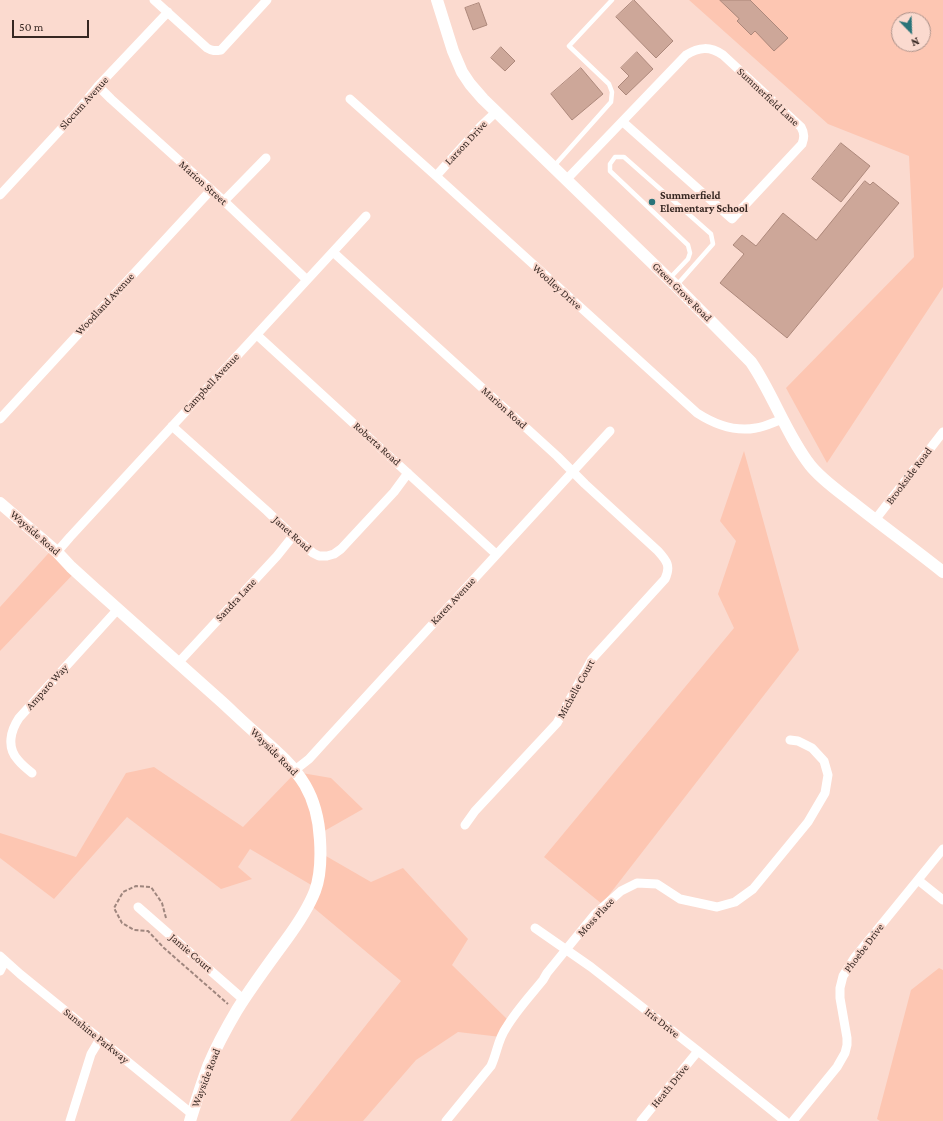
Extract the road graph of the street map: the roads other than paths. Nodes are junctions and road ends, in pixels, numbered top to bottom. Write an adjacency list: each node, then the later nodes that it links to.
1 (154, 0): 5 (street)
2 (267, 0): 5 (street)
3 (437, 0): 8 (street, Green Grove Road)
4 (612, 0): 11 (lane)
5 (168, 12): 6 (street, Slocum Avenue)
6 (98, 86): 14 (street, Marion Street); 15 (street, Slocum Avenue)
7 (350, 99): 12 (street, Woolley Drive)
8 (497, 111): 11 (street, Green Grove Road); 12 (street, Larson Drive)
9 (623, 122): 9 (street, Summerfield Lane); 13 (street, Summerfield Lane)
10 (266, 158): 16 (street)
11 (554, 166): 13 (street, Green Grove Road)
12 (436, 176): 23 (street, Woolley Drive)
13 (567, 179): 20 (street, Green Grove Road)
14 (212, 190): 16 (street, Marion Street); 22 (street, Woodland Avenue)
15 (0, 195)
16 (224, 201): 19 (street, Marion Street)
17 (366, 216): 18 (street, Campbell Avenue)
18 (333, 252): 19 (street, Campbell Avenue); 27 (street, Marion Road)
19 (307, 280): 21 (street, Campbell Avenue)
20 (673, 282): 20 (lane); 23 (street, Green Grove Road)
21 (257, 335): 24 (street, Campbell Avenue); 28 (street, Roberta Road)
22 (0, 419)
23 (782, 419): 30 (street, Green Grove Road)
24 (172, 426): 31 (street, Janet Road); 32 (street, Campbell Avenue)
25 (610, 431): 27 (street, Karen Avenue)
26 (943, 432): 30 (street, Brookside Road)
27 (573, 472): 33 (street, Karen Avenue); 34 (street, Marion Road)
28 (408, 473): 31 (street, Janet Road); 33 (street, Roberta Road)
29 (0, 503): 32 (street, Wayside Road)
30 (875, 520): 35 (street, Green Grove Road)
31 (293, 536): 37 (street, Sandra Lane)
32 (57, 552): 36 (street, Wayside Road)
33 (496, 554): 39 (street, Karen Avenue)
34 (668, 569): 41 (street, Michelle Court)
35 (943, 572)
36 (118, 608): 37 (street, Wayside Road); 40 (street, Amparo Way)
37 (178, 662): 39 (street, Wayside Road)
38 (790, 740): 47 (street, Moss Place)
39 (295, 770): 50 (street, Wayside Road)
40 (32, 773)
41 (465, 825)
42 (943, 849): 43 (street, Phoebe Drive)
43 (918, 880): 44 (street); 58 (street, Phoebe Drive)
44 (943, 900)
45 (138, 907): 50 (street, Jamie Court)
46 (535, 928): 47 (street, Iris Drive)
47 (566, 950): 52 (street, Iris Drive); 55 (street, Moss Place)
48 (3, 959): 49 (street); 51 (street, Sunshine Parkway)
49 (0, 971)
50 (244, 1000): 53 (street, Wayside Road)
51 (100, 1039): 53 (street, Sunshine Parkway); 54 (street)
52 (698, 1051): 56 (street, Heath Drive); 57 (street, Iris Drive)
53 (191, 1118)
54 (70, 1121)
55 (446, 1121)
56 (641, 1121)
57 (785, 1121)
58 (793, 1121)

